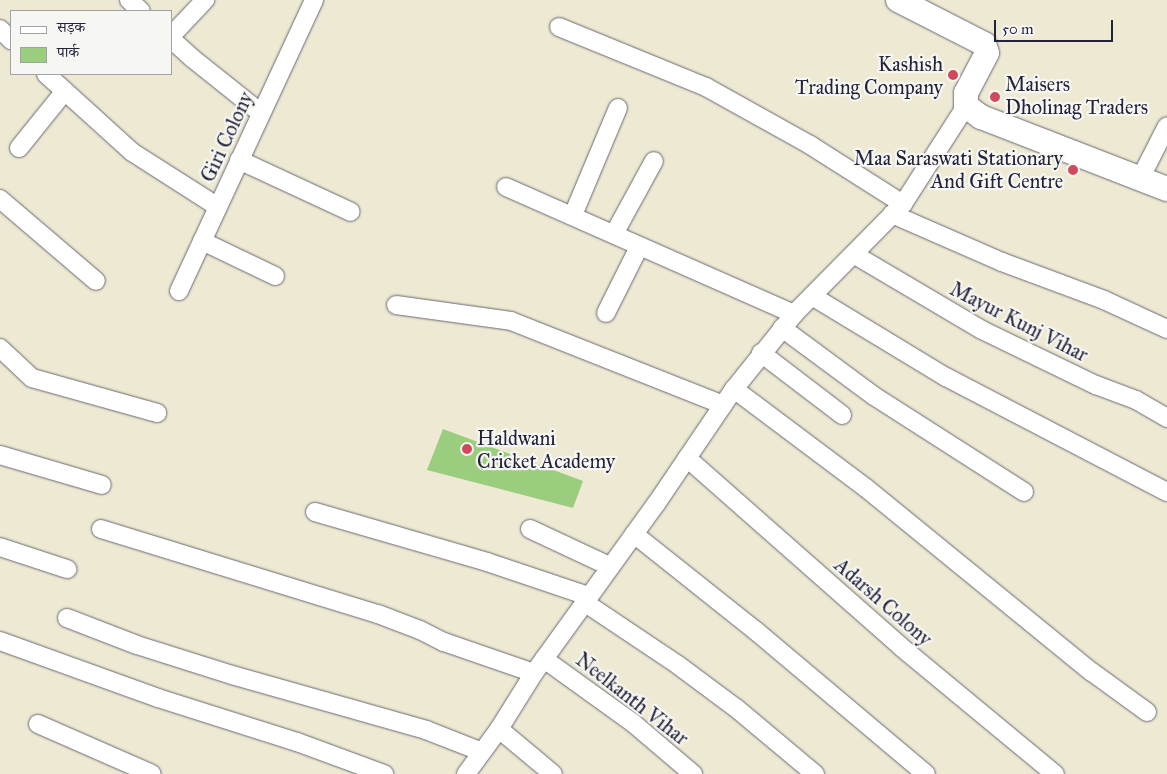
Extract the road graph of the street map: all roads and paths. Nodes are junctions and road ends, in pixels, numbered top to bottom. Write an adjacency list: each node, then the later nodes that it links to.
1 (129, 0): 5 (street)
2 (205, 0): 8 (street)
3 (314, 0): 15 (street, Giri Colony)
4 (898, 0): 13 (street)
5 (140, 10)
6 (559, 27): 25 (street)
7 (0, 29): 10 (street)
8 (172, 36)
9 (172, 38): 15 (street)
10 (10, 39)
11 (47, 75): 12 (street)
12 (65, 91): 17 (street); 24 (street)
13 (966, 106): 20 (street); 25 (street)
14 (618, 108): 27 (street)
15 (261, 113): 18 (street, Giri Colony)
16 (1167, 126): 20 (street)
17 (19, 148)
18 (240, 160): 24 (street, Giri Colony); 26 (street)
19 (654, 162): 28 (street)
20 (1140, 179): 22 (street)
21 (506, 187): 27 (street)
22 (1167, 189)
23 (0, 199): 33 (street)
24 (218, 207): 29 (street, Giri Colony)
25 (898, 209): 31 (street); 40 (street)
26 (351, 212)
27 (573, 215): 28 (street)
28 (614, 234): 30 (street)
29 (202, 241): 32 (street); 34 (street, Giri Colony)
30 (639, 247): 37 (street); 38 (street)
31 (854, 255): 35 (street); 47 (street, Mayur Kunj Vihar)
32 (275, 276)
33 (96, 281)
34 (179, 291)
35 (812, 296): 38 (street); 52 (street)
36 (396, 305): 44 (street)
37 (606, 312)
38 (794, 314): 39 (street)
39 (782, 328): 42 (street); 51 (street)
40 (1167, 329)
41 (0, 348): 45 (street)
42 (761, 353): 43 (street); 46 (street)
43 (734, 389): 44 (street); 64 (street)
44 (723, 405): 49 (street)
45 (157, 414)
46 (842, 414)
47 (1167, 418)
48 (0, 455): 50 (street)
49 (687, 458): 56 (street); 75 (street, Adarsh Colony)
50 (102, 484)
51 (1024, 492)
52 (1167, 492)
53 (315, 512): 60 (street)
54 (101, 529): 63 (street, Neelkanth Vihar)
55 (530, 529): 58 (street)
56 (634, 534): 58 (street); 74 (street)
57 (0, 547): 59 (street)
58 (611, 567): 60 (street)
59 (67, 569)
60 (586, 599): 63 (street); 73 (street)
61 (67, 618): 67 (street)
62 (0, 641): 69 (street)
63 (539, 666): 66 (street); 72 (street, Neelkanth Vihar)
64 (1147, 712)
65 (38, 724): 68 (street)
66 (499, 729): 67 (street); 71 (street)
67 (482, 752): 70 (street)
68 (152, 774)
69 (384, 774)
70 (466, 774)
71 (553, 774)
72 (693, 774)
73 (815, 774)
74 (926, 774)
75 (1055, 774)

